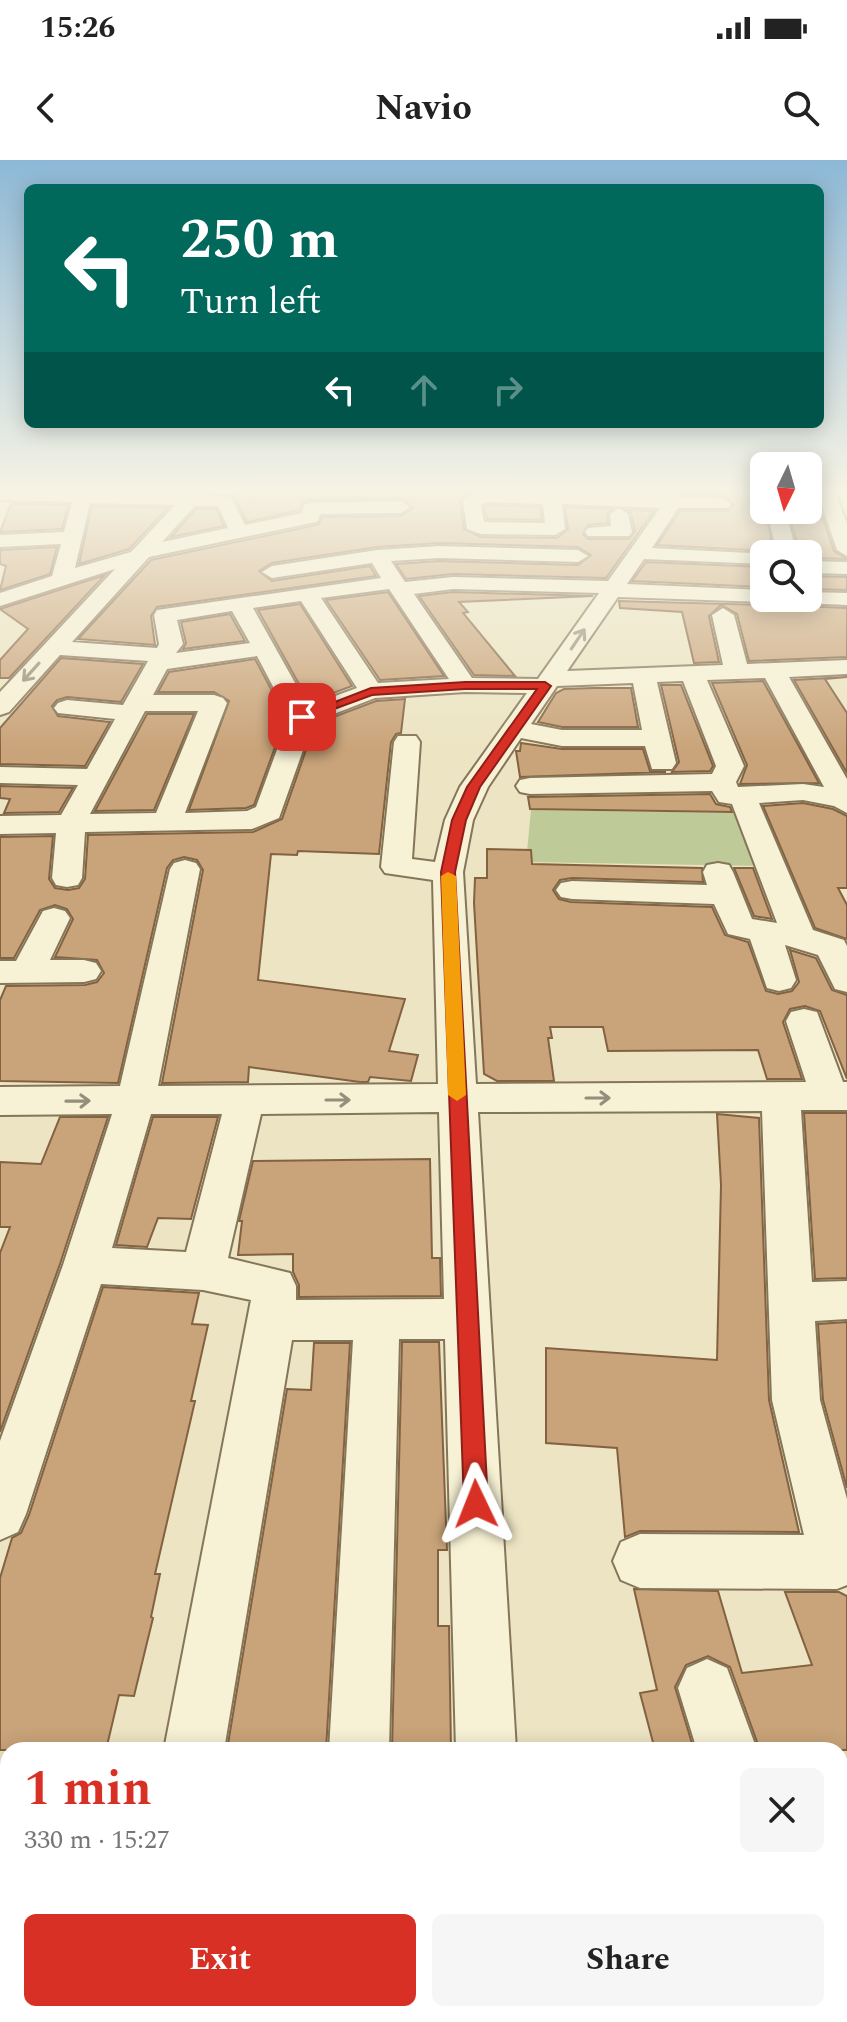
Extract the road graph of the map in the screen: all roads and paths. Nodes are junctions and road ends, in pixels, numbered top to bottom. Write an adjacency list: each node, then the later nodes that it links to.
1 (62, 578): 6 (street)
2 (69, 578): 6 (street)
3 (118, 578): 16 (street)
4 (392, 578): 7 (street)
5 (620, 578): 8 (street)
6 (61, 582): 13 (street)
7 (398, 586): 8 (street); 9 (street); 25 (street)
8 (612, 589): 10 (street); 24 (street, one-way to 8)
9 (307, 594): 14 (street); 26 (street)
10 (750, 595)
11 (822, 598): 12 (street)
12 (847, 599)
13 (0, 600)
14 (239, 603): 17 (street); 18 (street)
15 (723, 615): 21 (street)
16 (54, 648): 18 (street); 27 (street, one-way to 27)
17 (264, 648): 18 (street); 30 (street)
18 (161, 659): 29 (street)
19 (847, 667): 20 (street)
20 (773, 670): 21 (street); 39 (street)
21 (737, 672): 22 (street)
22 (692, 674): 23 (street); 38 (street)
23 (644, 676): 24 (street); 32 (street)
24 (548, 683): 25 (street); 31 (street)
25 (465, 685): 26 (street)
26 (371, 691): 30 (street)
27 (0, 707)
28 (67, 708): 29 (street)
29 (133, 708): 36 (street); 40 (street)
30 (302, 717): 40 (street)
31 (515, 729): 32 (street); 44 (street)
32 (657, 738): 34 (street)
33 (407, 742): 44 (street)
34 (664, 772)
35 (0, 775): 36 (street)
36 (96, 777): 41 (street)
37 (530, 786): 38 (street)
38 (732, 789): 39 (street); 49 (street)
39 (846, 801)
40 (168, 820): 41 (street)
41 (71, 823): 42 (street); 45 (street)
42 (0, 825)
43 (185, 869): 58 (street)
44 (448, 872): 57 (street)
45 (67, 878)
46 (572, 890): 48 (street)
47 (54, 918): 51 (street)
48 (764, 931): 49 (street); 52 (street)
49 (799, 937): 53 (street)
50 (84, 971): 51 (street)
51 (13, 972)
52 (779, 980)
53 (847, 981)
54 (804, 1021): 55 (street)
55 (838, 1096): 56 (street)
56 (781, 1097): 57 (street, one-way to 56); 64 (street)
57 (457, 1099): 60 (street, one-way to 57); 66 (street)
58 (136, 1100): 59 (street, one-way to 58); 60 (street); 61 (street)
59 (0, 1101)
60 (244, 1102): 62 (street)
61 (85, 1265): 62 (street); 68 (street)
62 (203, 1271): 67 (street)
63 (847, 1300): 64 (street)
64 (792, 1302): 70 (street)
65 (377, 1319): 66 (street); 67 (street); 73 (street)
66 (469, 1319): 74 (street)
67 (272, 1320): 72 (street)
68 (0, 1514)
69 (640, 1561): 70 (street)
70 (842, 1572)
71 (707, 1688): 75 (street)
72 (195, 1742)
73 (359, 1742)
74 (486, 1742)
75 (724, 1742)

